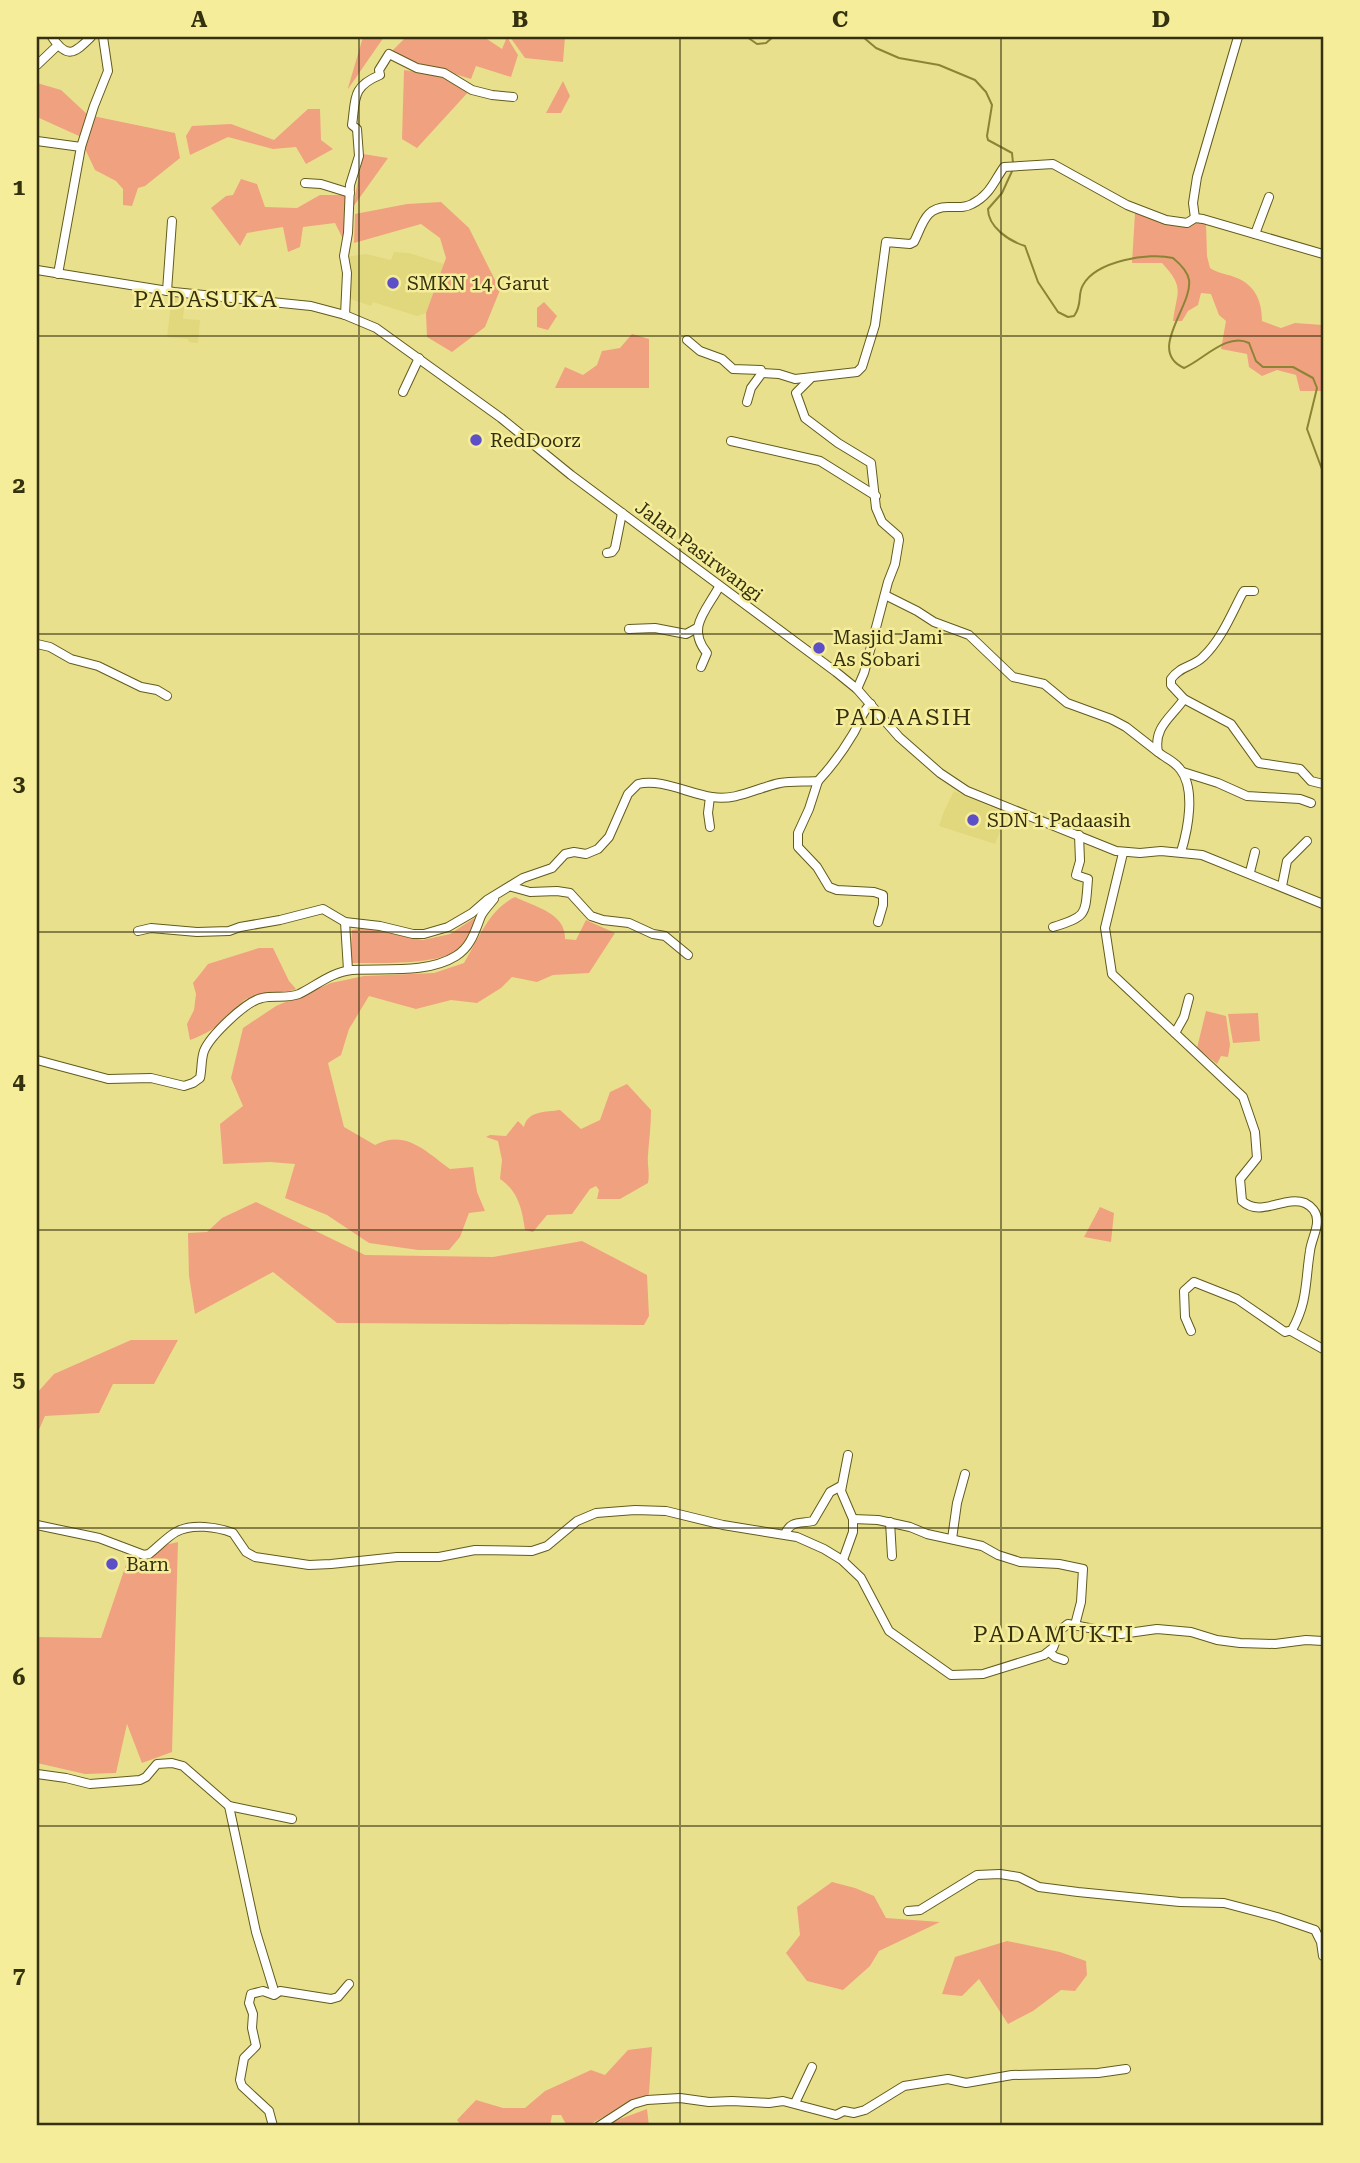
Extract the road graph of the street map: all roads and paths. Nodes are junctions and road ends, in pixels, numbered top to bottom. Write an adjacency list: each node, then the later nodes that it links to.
1 (52, 37): 5 (street)
2 (91, 37): 5 (street)
3 (103, 37): 9 (street)
4 (1238, 37): 13 (street)
5 (58, 45): 6 (street)
6 (37, 65)
7 (513, 97): 11 (street)
8 (37, 141): 9 (street)
9 (81, 147): 18 (street)
10 (305, 183): 11 (street)
11 (350, 193): 20 (street)
12 (1269, 197): 15 (street)
13 (1195, 218): 15 (street); 24 (street)
14 (172, 220): 19 (street)
15 (1255, 234): 16 (street)
16 (1323, 254)
17 (37, 270): 18 (street, Jalan Pasirwangi)
18 (58, 274): 19 (street, Jalan Pasirwangi)
19 (167, 291): 20 (street, Jalan Pasirwangi)
20 (345, 315): 22 (street, Jalan Pasirwangi)
21 (687, 340): 23 (street)
22 (419, 358): 25 (street); 29 (street, Jalan Pasirwangi)
23 (762, 373): 24 (street); 26 (street)
24 (812, 377): 28 (street)
25 (403, 392)
26 (747, 402)
27 (731, 441): 28 (street)
28 (876, 496): 33 (street)
29 (622, 513): 30 (street); 31 (street, Jalan Pasirwangi)
30 (607, 552)
31 (719, 587): 34 (street); 38 (street, Jalan Pasirwangi)
32 (1254, 591): 40 (street)
33 (885, 595): 38 (street); 42 (street)
34 (697, 628): 35 (street); 37 (street)
35 (629, 629)
36 (37, 644): 39 (street)
37 (701, 667)
38 (857, 689): 41 (street, Jalan Pasirwangi)
39 (167, 696)
40 (1184, 699): 42 (street); 45 (street)
41 (871, 704): 44 (street); 49 (street, Jalan Pasirwangi)
42 (1158, 752): 43 (street)
43 (1183, 772): 47 (street); 51 (street)
44 (818, 781): 46 (street); 60 (street)
45 (1323, 784)
46 (710, 797): 48 (street); 56 (street)
47 (1311, 803)
48 (710, 827)
49 (1079, 835): 53 (street, Jalan Pasirwangi); 61 (street)
50 (1307, 841): 55 (street)
51 (1181, 852): 53 (street, Jalan Pasirwangi); 54 (street, Jalan Pasirwangi)
52 (1255, 852): 54 (street)
53 (1123, 853): 66 (street)
54 (1250, 872): 55 (street, Jalan Pasirwangi)
55 (1282, 886): 58 (street, Jalan Pasirwangi)
56 (512, 887): 57 (street); 63 (street)
57 (496, 897): 59 (street); 64 (street)
58 (1323, 904)
59 (345, 922): 62 (street); 64 (street)
60 (878, 922)
61 (1053, 928)
62 (138, 931)
63 (688, 955)
64 (348, 970): 67 (street)
65 (1189, 998): 66 (street)
66 (1175, 1033): 69 (street)
67 (37, 1060)
68 (1191, 1331): 69 (street)
69 (1291, 1331): 70 (street)
70 (1323, 1349)
71 (848, 1455): 73 (street)
72 (965, 1474): 78 (street)
73 (841, 1486): 74 (street); 77 (street)
74 (853, 1519): 75 (street); 80 (street)
75 (890, 1522): 78 (street); 79 (street)
76 (37, 1525): 77 (street)
77 (785, 1534): 80 (street)
78 (952, 1539): 81 (street)
79 (892, 1556)
80 (843, 1560): 83 (street)
81 (1075, 1625): 82 (street); 83 (street)
82 (1323, 1641)
83 (1049, 1652): 84 (street)
84 (1064, 1660)
85 (37, 1774): 86 (street)
86 (229, 1806): 87 (street); 91 (street)
87 (292, 1819)
88 (908, 1910): 89 (street)
89 (1323, 1956)
90 (349, 1984): 91 (street)
91 (275, 1994): 95 (street)
92 (812, 2067): 94 (street)
93 (1126, 2069): 94 (street)
94 (795, 2103): 96 (street)
95 (274, 2126)
96 (599, 2126)

